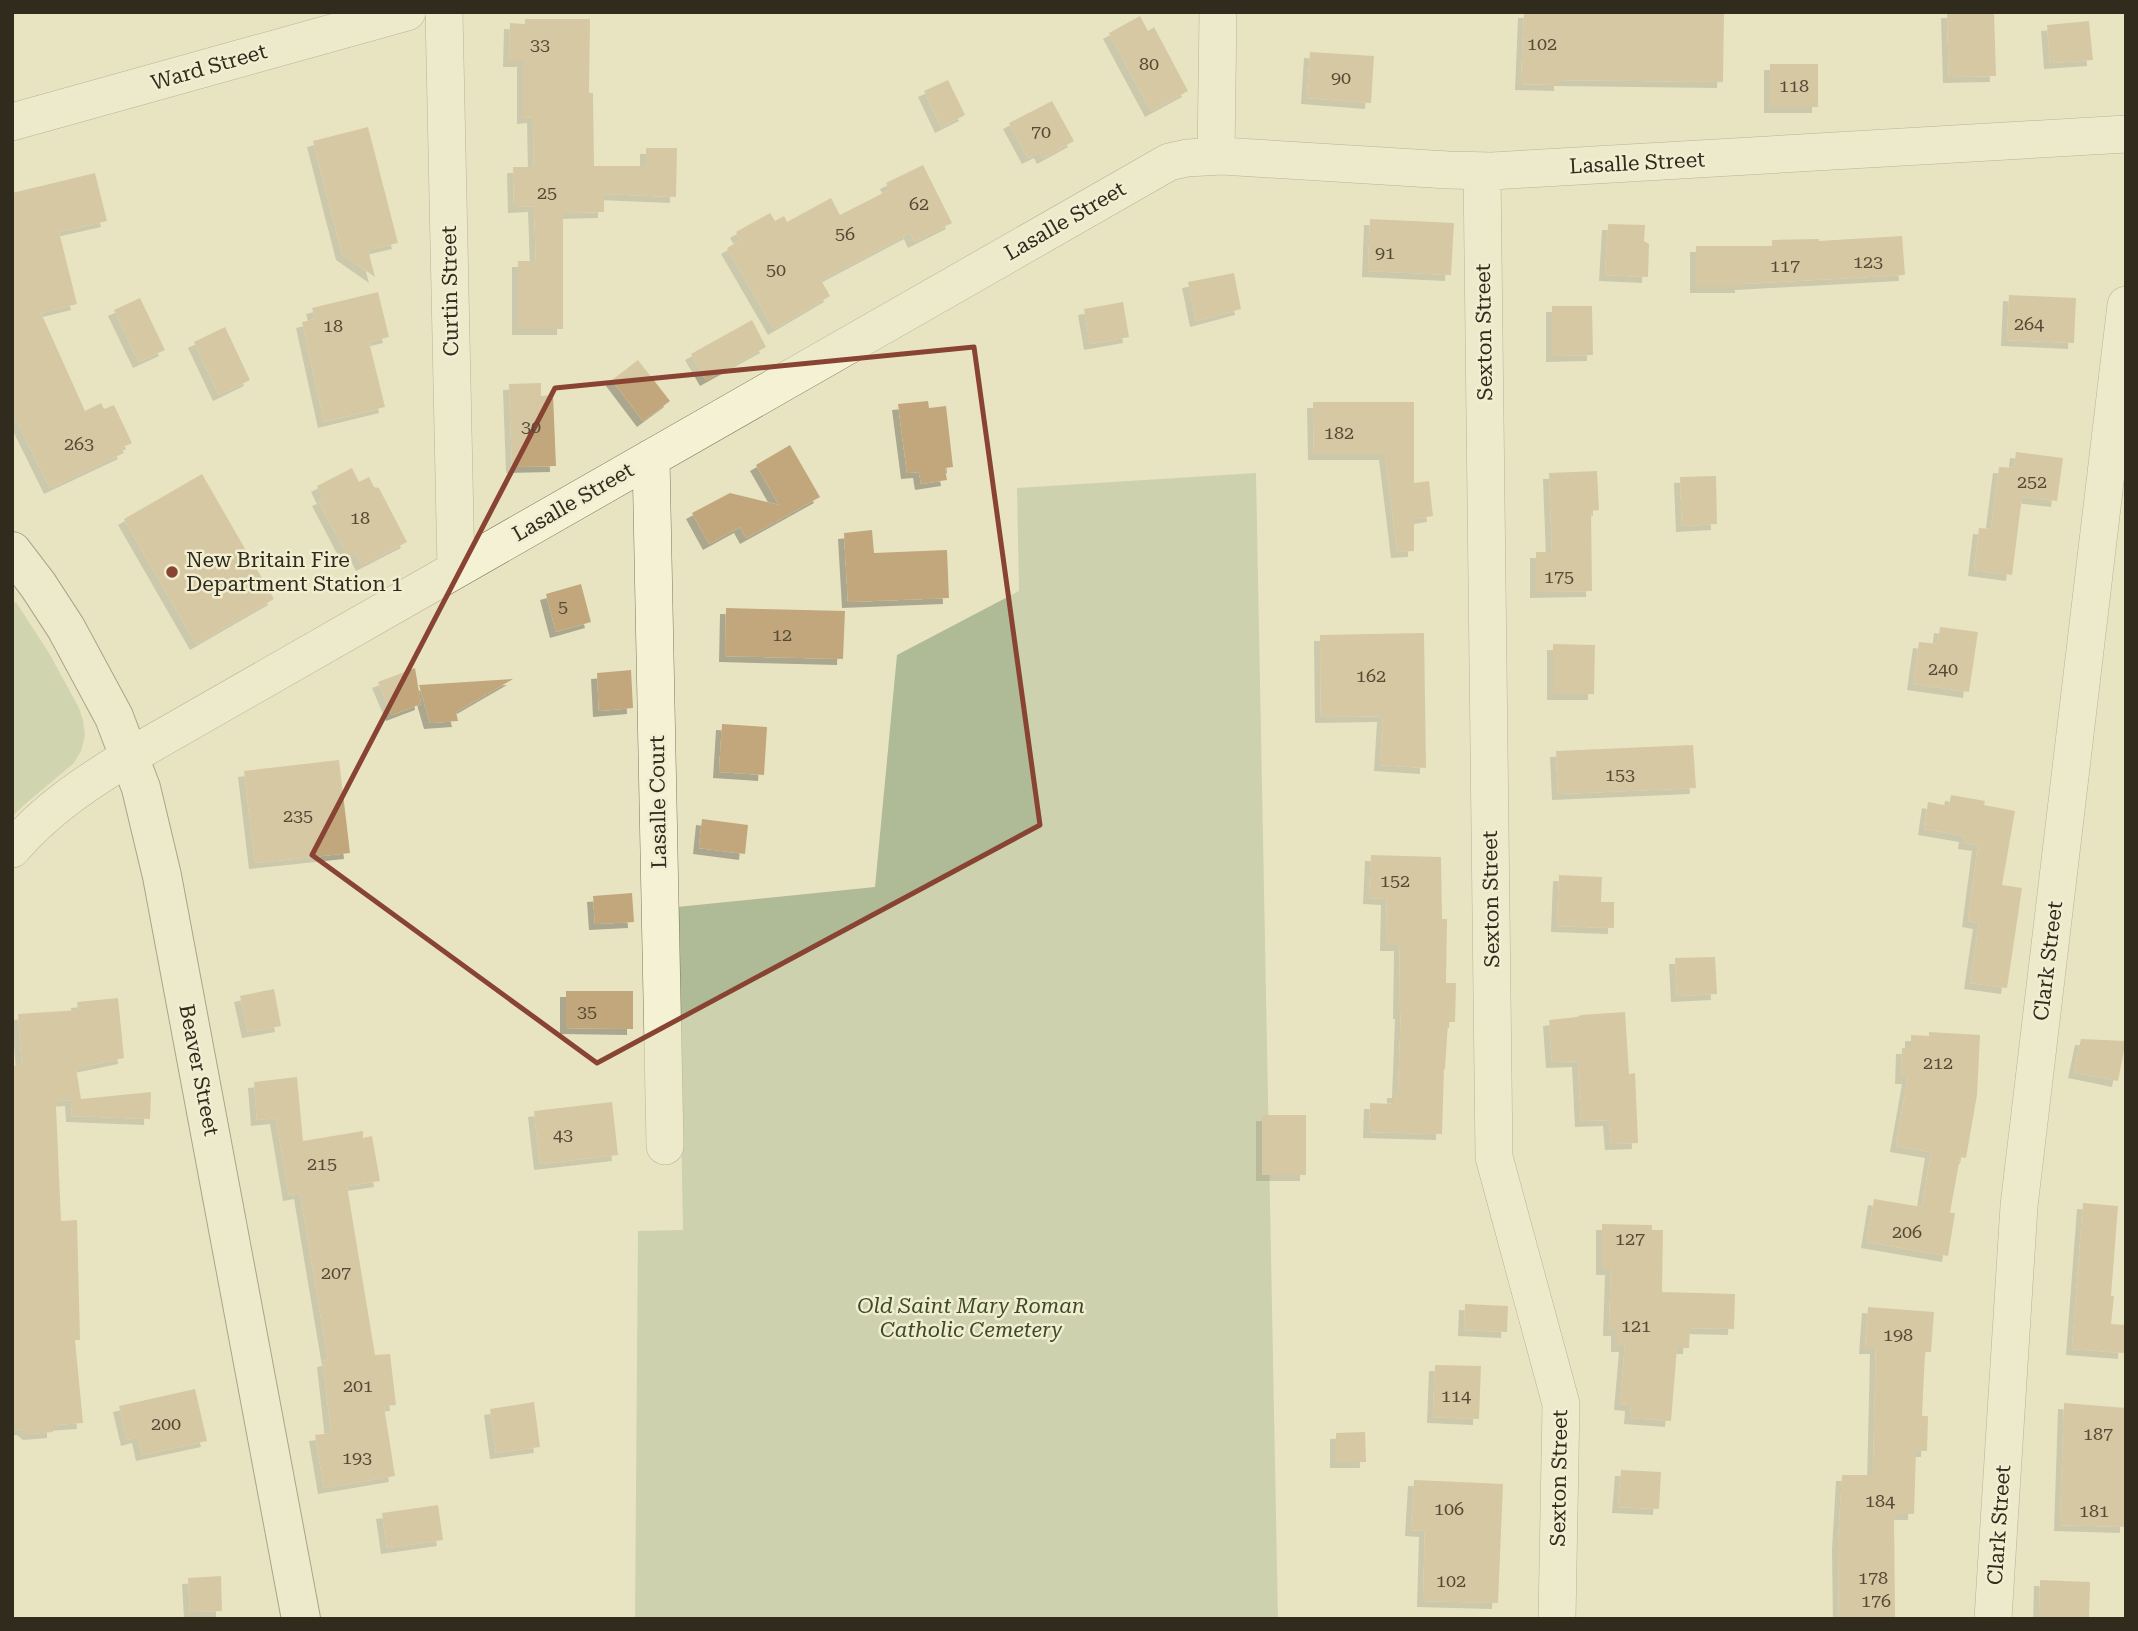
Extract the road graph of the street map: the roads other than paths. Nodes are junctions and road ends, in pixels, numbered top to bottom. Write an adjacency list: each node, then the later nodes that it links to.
1 (407, 12): 4 (street, Ward Street)
2 (444, 12): 11 (street, Curtin Street)
3 (1218, 12): 6 (street)
4 (12, 122)
5 (2126, 135): 7 (street, Lasalle Street)
6 (1216, 156): 7 (street, Lasalle Street); 9 (street, Lasalle Street)
7 (1482, 171): 16 (street, Sexton Street)
8 (2126, 305): 17 (street, Clark Street)
9 (651, 458): 11 (street, Lasalle Street); 14 (street, Lasalle Court)
10 (12, 551): 12 (main road, Beaver Street)
11 (456, 569): 12 (street, Lasalle Street)
12 (130, 756): 13 (street, Lasalle Street); 15 (main road, Beaver Street)
13 (12, 849)
14 (665, 1146)
15 (301, 1619)
16 (1557, 1619)
17 (1993, 1619)

